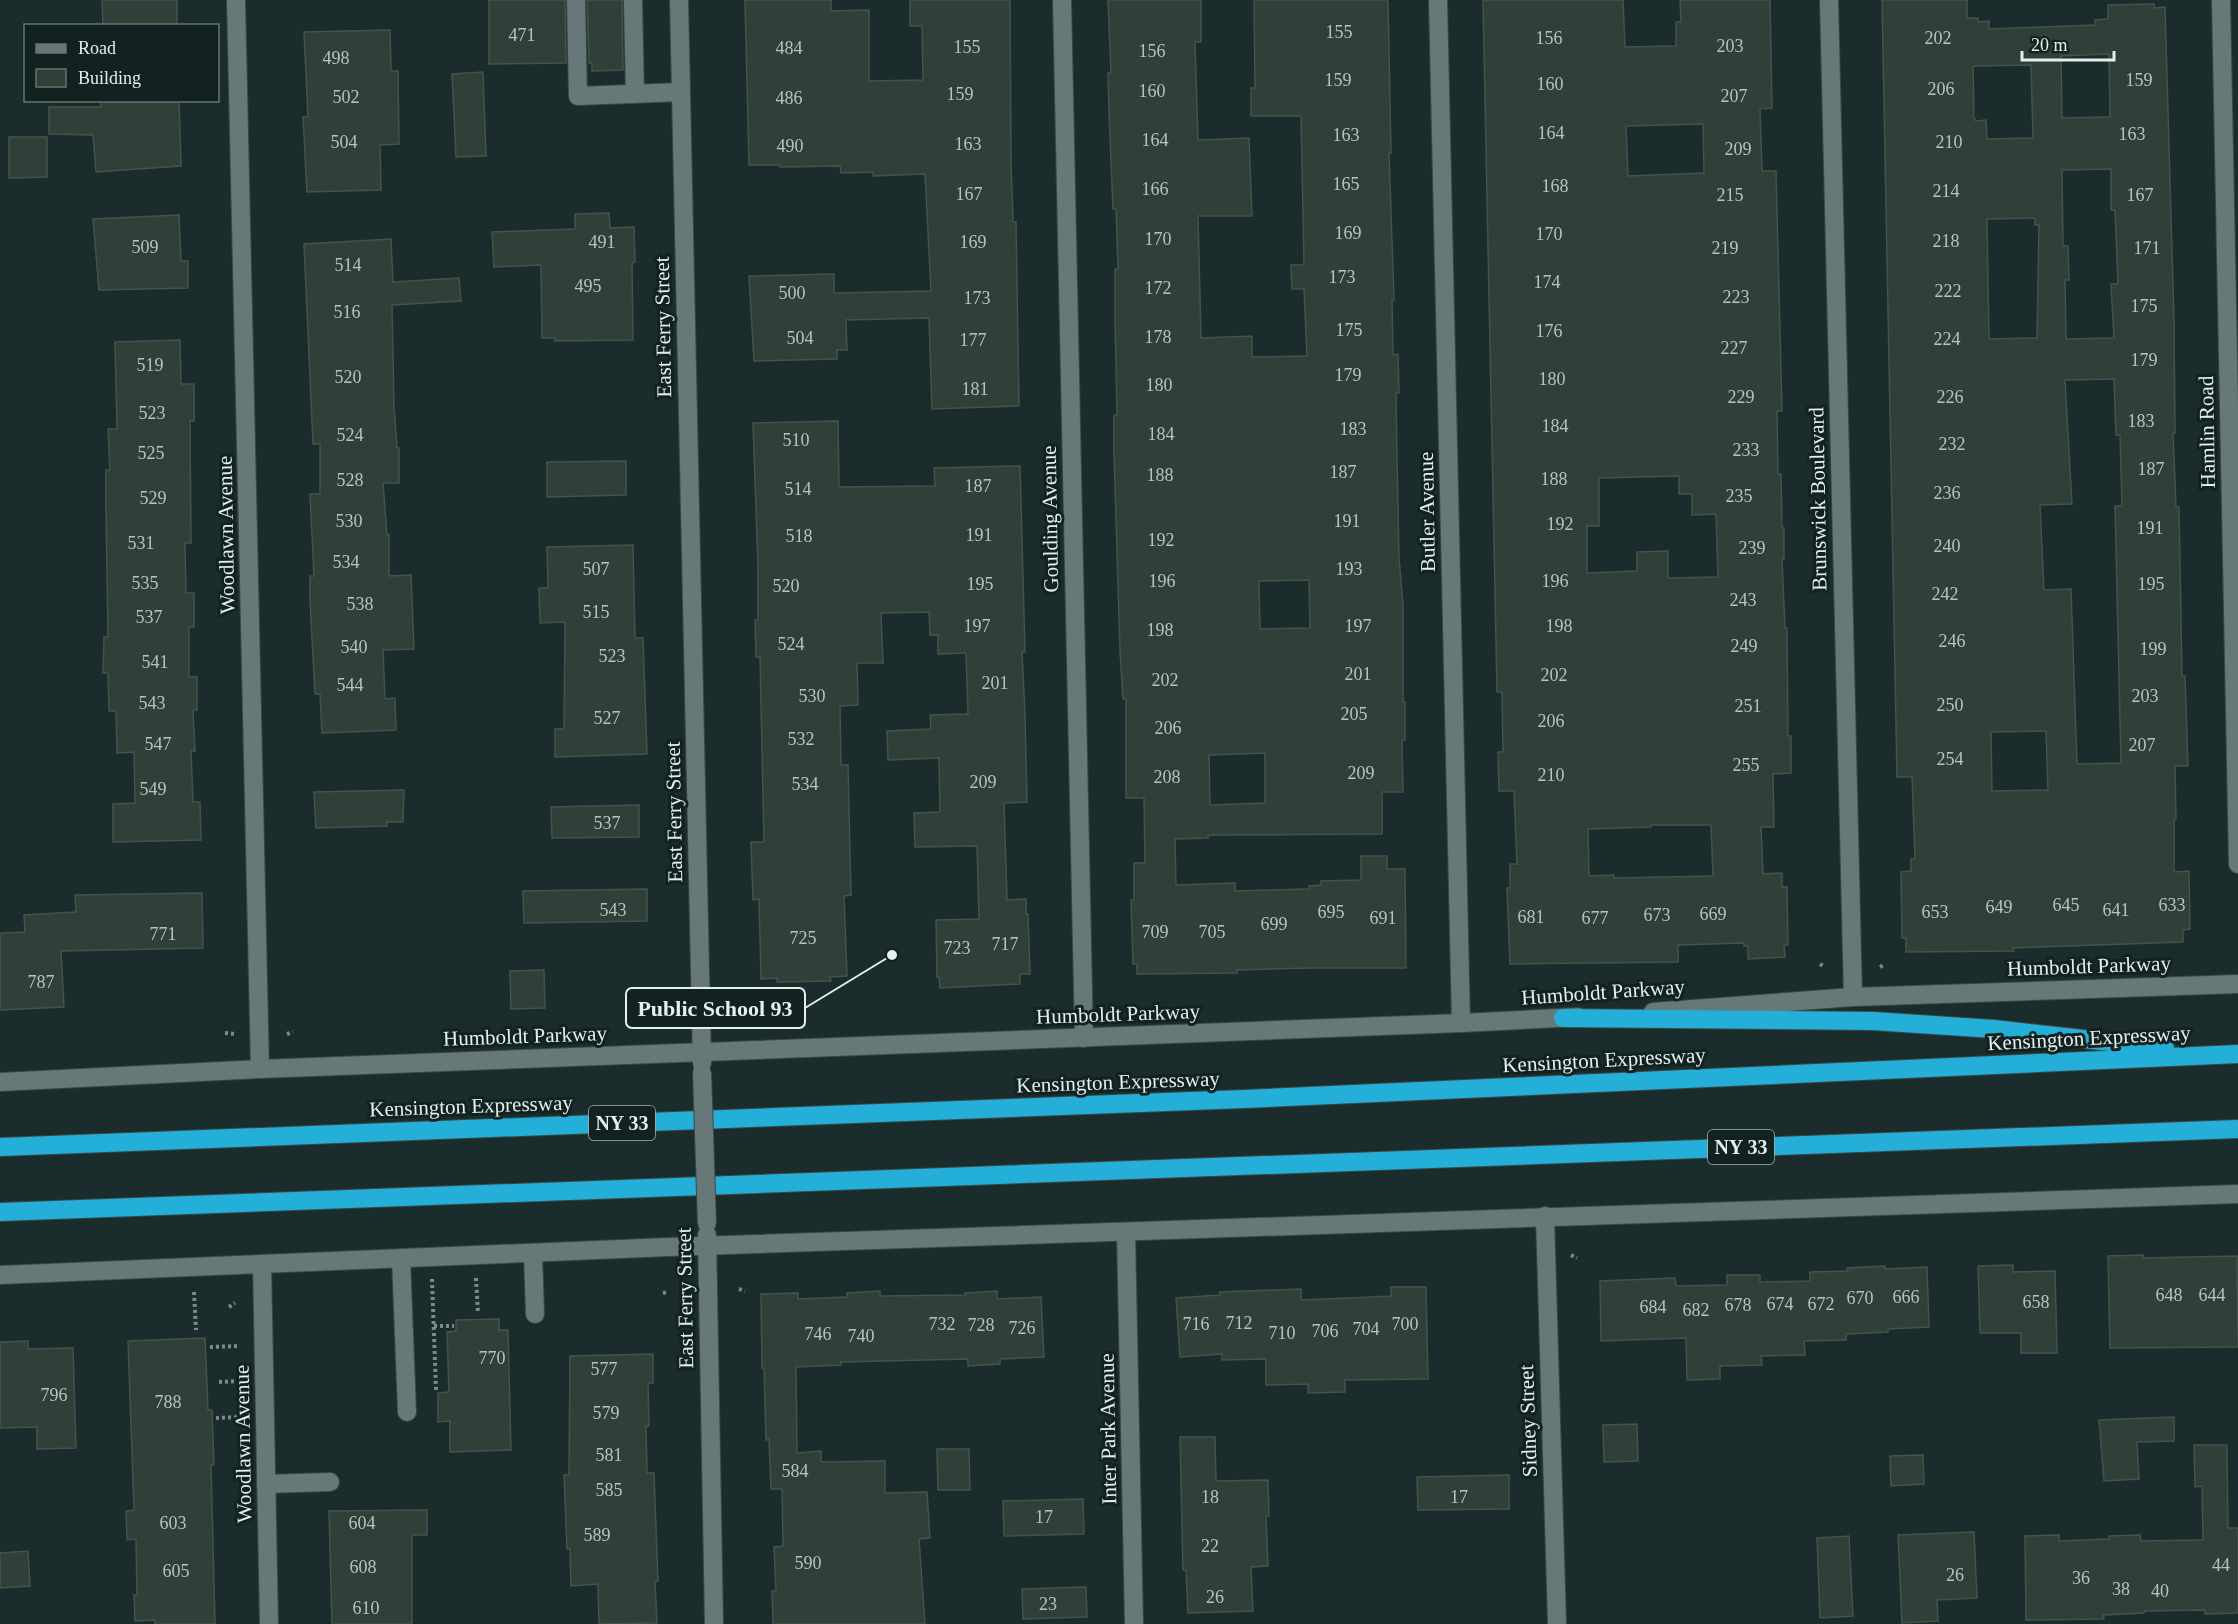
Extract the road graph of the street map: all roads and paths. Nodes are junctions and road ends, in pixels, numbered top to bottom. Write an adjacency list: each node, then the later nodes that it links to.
1 (236, 0): 25 (street, Woodlawn Avenue)
2 (576, 0): 10 (street)
3 (633, 0): 10 (street)
4 (679, 0): 9 (street, East Ferry Street)
5 (1062, 0): 22 (street, Goulding Avenue)
6 (1438, 0): 17 (street, Butler Avenue)
7 (1829, 0): 13 (street, Brunswick Boulevard)
8 (2221, 0): 11 (street, Hamlin Road)
9 (681, 92): 10 (street); 23 (street, East Ferry Street)
10 (635, 94)
11 (2238, 864)
12 (2238, 984): 13 (street, Humboldt Parkway)
13 (1853, 997): 16 (street, Humboldt Parkway)
14 (663, 1008): 15 (path)
15 (668, 1013)
16 (1563, 1018): 17 (street, Humboldt Parkway); 24 (highway)
17 (1461, 1023): 22 (street, Humboldt Parkway)
18 (293, 1032): 21 (path)
19 (225, 1033): 20 (path)
20 (236, 1034)
21 (286, 1034)
22 (1084, 1038): 23 (street, Humboldt Parkway)
23 (702, 1052): 25 (street, Humboldt Parkway); 33 (street, East Ferry Street, bridge)
24 (2229, 1054): 28 (highway, Kensington Expressway / NY 33)
25 (260, 1069): 26 (street, Humboldt Parkway)
26 (0, 1082)
27 (2238, 1129): 30 (highway, NY 33)
28 (0, 1147)
29 (2238, 1194): 31 (street)
30 (0, 1212)
31 (1545, 1216): 32 (street); 65 (street, Sidney Street)
32 (1126, 1233): 33 (street); 64 (street, Inter Park Avenue)
33 (707, 1246): 34 (street); 63 (street, East Ferry Street)
34 (532, 1253): 36 (street); 48 (street)
35 (1571, 1255): 37 (path)
36 (401, 1258): 38 (street); 57 (street)
37 (1577, 1258)
38 (262, 1264): 39 (street); 61 (street, Woodlawn Avenue)
39 (0, 1275)
40 (477, 1284): 47 (path)
41 (432, 1287): 49 (path)
42 (739, 1288): 43 (path)
43 (745, 1291)
44 (194, 1294): 51 (path)
45 (235, 1304): 46 (path)
46 (229, 1307)
47 (478, 1313)
48 (535, 1314)
49 (434, 1326): 50 (path); 56 (path)
50 (454, 1326)
51 (196, 1330)
52 (240, 1346): 53 (path)
53 (210, 1347)
54 (241, 1381): 55 (path)
55 (219, 1382)
56 (436, 1390)
57 (407, 1412)
58 (242, 1417): 59 (path)
59 (216, 1418)
60 (330, 1482): 61 (street)
61 (266, 1484): 62 (street, Woodlawn Avenue)
62 (268, 1624)
63 (714, 1624)
64 (1134, 1624)
65 (1557, 1624)

